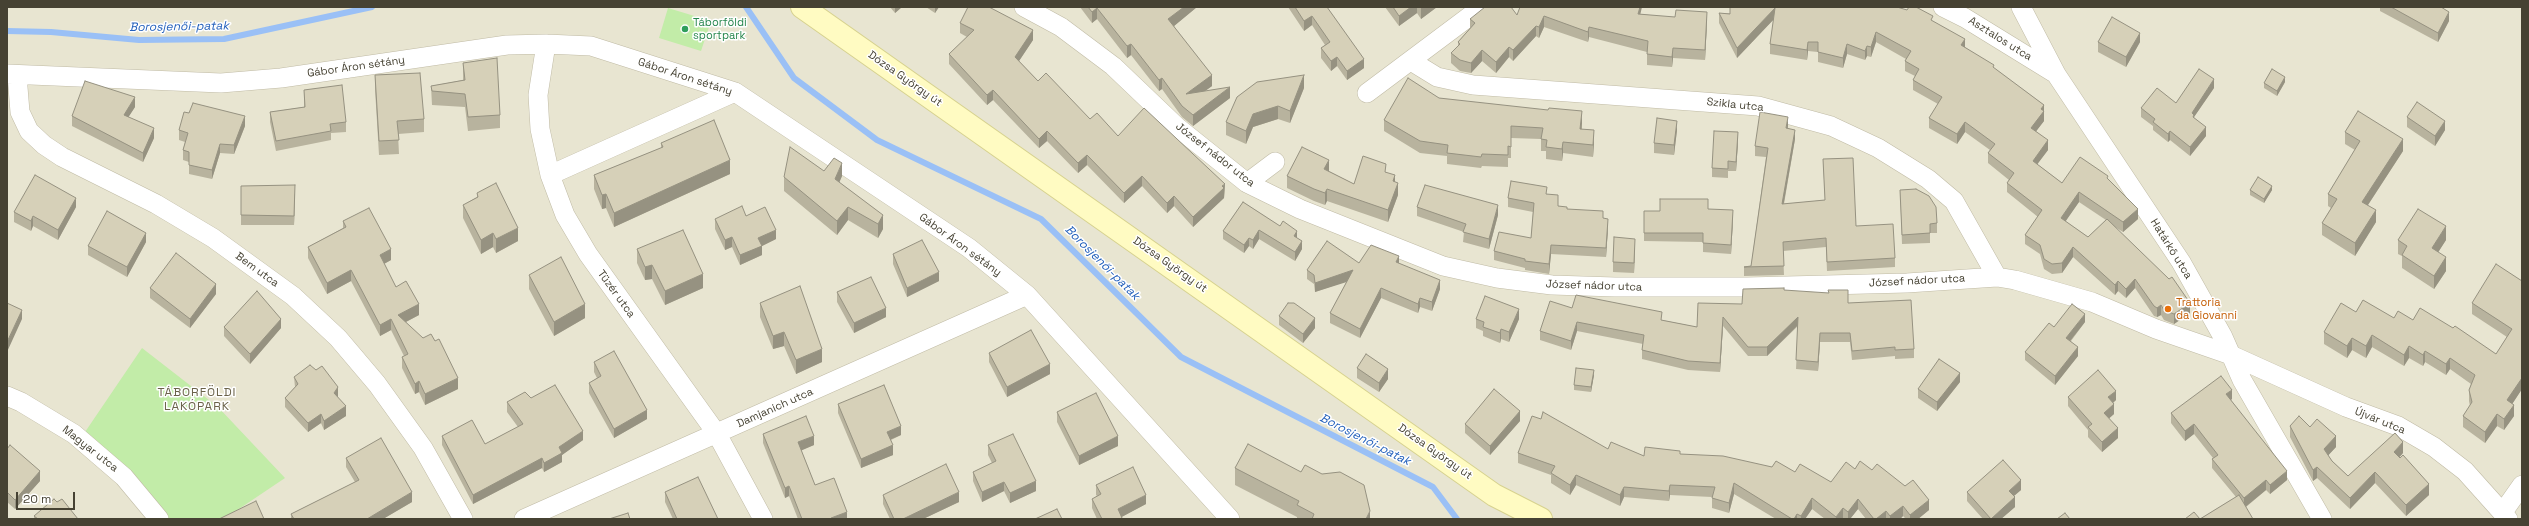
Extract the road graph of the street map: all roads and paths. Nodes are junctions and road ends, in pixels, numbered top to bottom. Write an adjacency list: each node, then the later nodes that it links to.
1 (802, 7): 27 (main road, Dózsa György út)
2 (1024, 7): 14 (street, József nádor utca)
3 (1482, 7): 7 (street)
4 (1944, 7): 9 (street, Asztalos utca)
5 (2021, 7): 9 (street, Határkő utca)
6 (546, 44): 8 (street, Gábor Áron sétány); 10 (street, Gábor Áron sétány); 13 (street, Tüzér utca)
7 (1411, 61): 11 (street); 15 (street, Szikla utca)
8 (12, 74): 24 (street, Bem utca)
9 (2056, 74): 17 (street, Határkő utca)
10 (735, 92): 13 (street); 16 (street, Gábor Áron sétány)
11 (1367, 93)
12 (1275, 162): 14 (street)
13 (550, 175): 19 (street, Tüzér utca)
14 (1247, 183): 15 (street, József nádor utca)
15 (1997, 277): 17 (street, József nádor utca)
16 (1027, 294): 19 (street, Damjanich utca); 22 (street, Gábor Áron sétány)
17 (2231, 355): 21 (street, Újvár utca); 28 (street, Határkő utca)
18 (7, 396): 23 (street, Magyar utca)
19 (717, 434): 25 (street, Damjanich utca); 26 (street, Tüzér utca)
20 (2522, 485): 21 (street)
21 (2506, 516)
22 (1226, 518)
23 (158, 519)
24 (463, 519)
25 (524, 519)
26 (763, 519)
27 (1541, 519)
28 (2322, 519)

